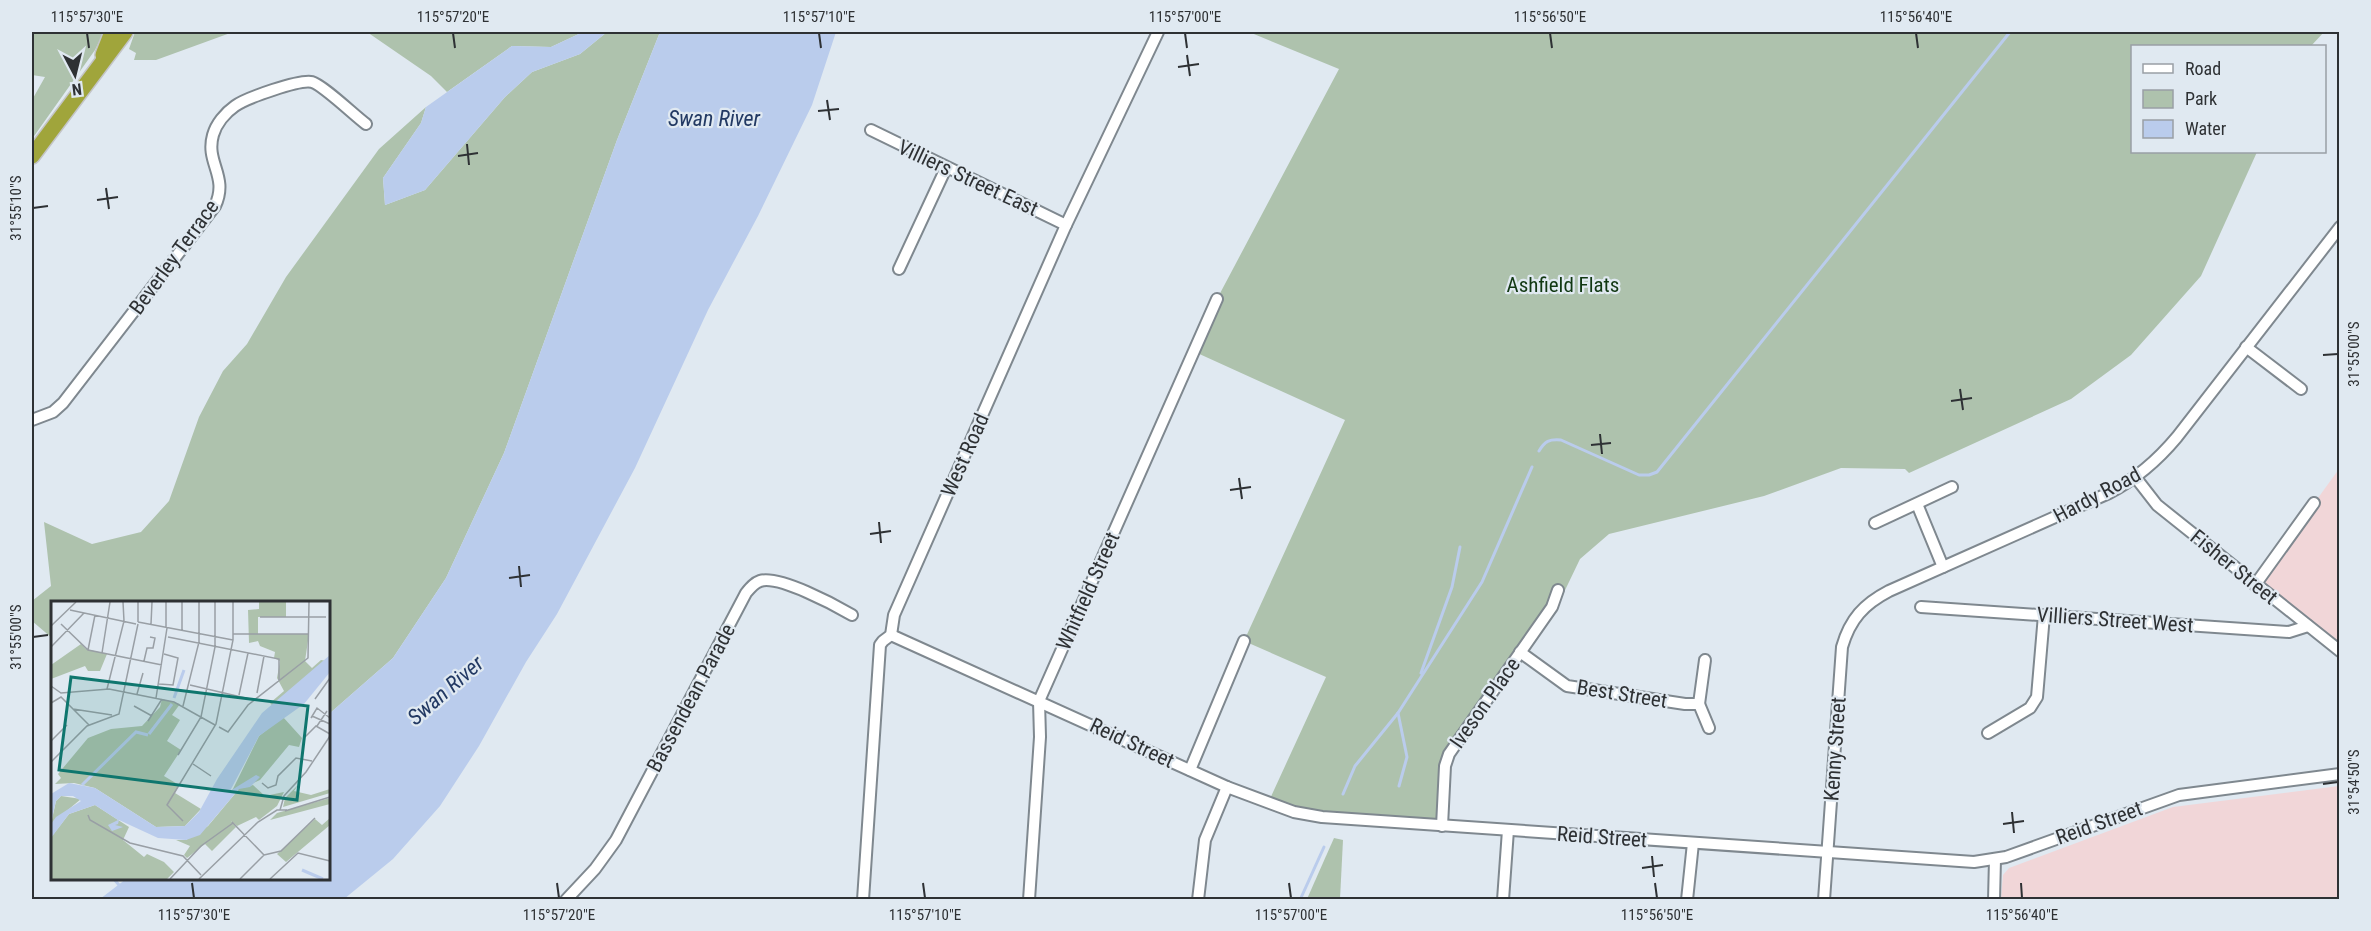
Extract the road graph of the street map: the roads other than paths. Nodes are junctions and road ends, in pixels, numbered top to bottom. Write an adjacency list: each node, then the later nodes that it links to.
1 (112, 32): 4 (highway)
2 (125, 32): 4 (highway)
3 (1158, 32): 9 (street, West Road)
4 (100, 64): 7 (highway)
5 (366, 124): 15 (street, Beverley Terrace)
6 (871, 130): 8 (street, Villiers Street East)
7 (32, 156)
8 (946, 168): 9 (street, Villiers Street East); 11 (street)
9 (1066, 225): 29 (street, West Road)
10 (2340, 227): 13 (street, Hardy Road)
11 (899, 269)
12 (1217, 299): 34 (street, Whitfield Street)
13 (2246, 347): 14 (street); 16 (street, Hardy Road)
14 (2301, 389)
15 (32, 420)
16 (2136, 478): 21 (street, Hardy Road); 22 (street, Fisher Street)
17 (1952, 487): 19 (street)
18 (2314, 503): 22 (street)
19 (1917, 504): 20 (street); 21 (street)
20 (1875, 523)
21 (1943, 567): 24 (street, Hardy Road)
22 (2255, 585): 28 (street, Fisher Street)
23 (1558, 590): 32 (street, Iveson Place)
24 (1865, 606): 44 (street, Kenny Street)
25 (1921, 607): 27 (street, Villiers Street West)
26 (852, 615): 46 (street, Bassendean Parade)
27 (2043, 615): 28 (street, Villiers Street West); 37 (street)
28 (2308, 626): 31 (street, Fisher Street)
29 (891, 635): 34 (street, Reid Street); 47 (street, West Road)
30 (1244, 641): 38 (street)
31 (2340, 651)
32 (1520, 652): 35 (street, Best Street); 41 (street, Iveson Place)
33 (1705, 660): 35 (street)
34 (1039, 701): 38 (street, Reid Street); 48 (street, Whitfield Street)
35 (1699, 704): 36 (street)
36 (1709, 728)
37 (1988, 733)
38 (1190, 770): 40 (street, Reid Street)
39 (2340, 774): 45 (street, Reid Street)
40 (1227, 787): 41 (street, Reid Street); 49 (street)
41 (1442, 826): 42 (street, Reid Street)
42 (1508, 830): 43 (street, Reid Street); 50 (street)
43 (1693, 843): 44 (street, Reid Street); 51 (street)
44 (1827, 853): 45 (street, Reid Street); 52 (street, Kenny Street)
45 (1995, 859): 53 (street)
46 (566, 900)
47 (863, 900)
48 (1029, 900)
49 (1198, 900)
50 (1503, 900)
51 (1687, 900)
52 (1824, 900)
53 (1994, 900)

